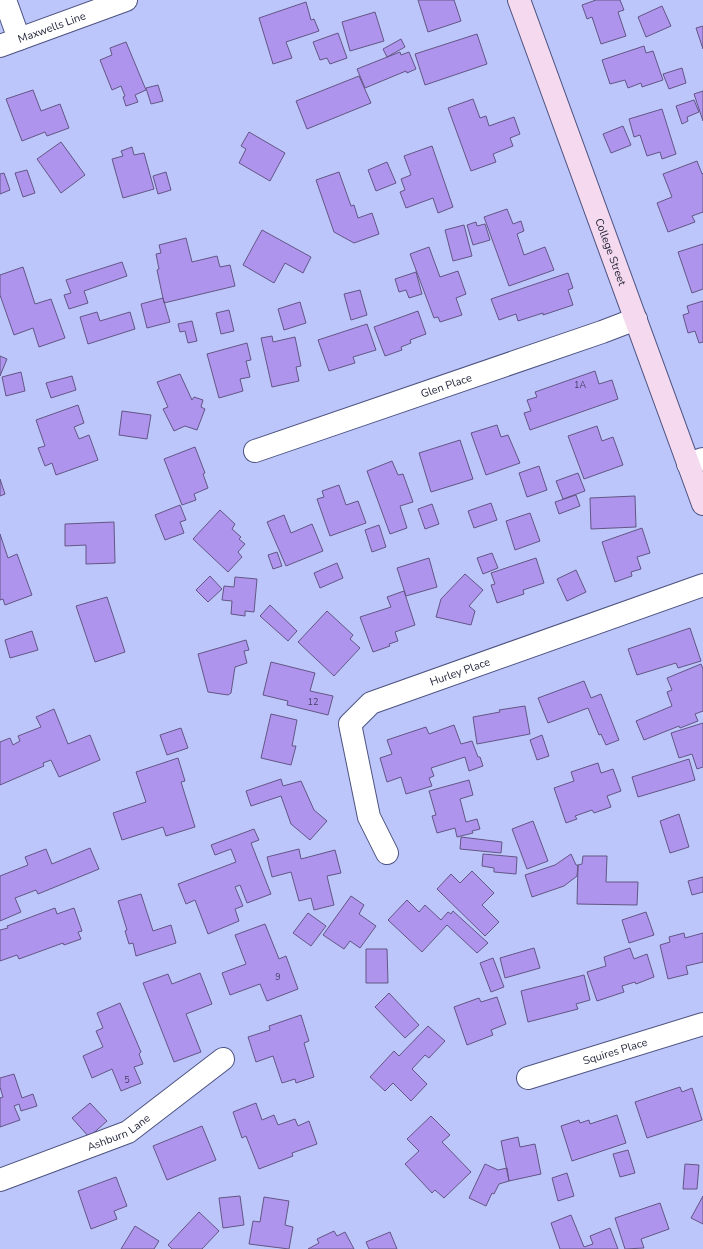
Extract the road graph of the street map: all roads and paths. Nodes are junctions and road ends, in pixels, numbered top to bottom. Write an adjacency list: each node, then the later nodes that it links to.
1 (5, 0): 4 (street)
2 (126, 0): 4 (street, Maxwells Line)
3 (519, 0): 5 (main road, College Street)
4 (10, 43)
5 (636, 319): 6 (street, Glen Place); 7 (main road, College Street)
6 (255, 451)
7 (696, 461): 8 (main road, College Street)
8 (703, 504)
9 (703, 585): 10 (street, Hurley Place)
10 (387, 853)
11 (703, 1024): 13 (street, Squires Place)
12 (223, 1059): 14 (street, Ashburn Lane)
13 (528, 1078)
14 (0, 1180)

